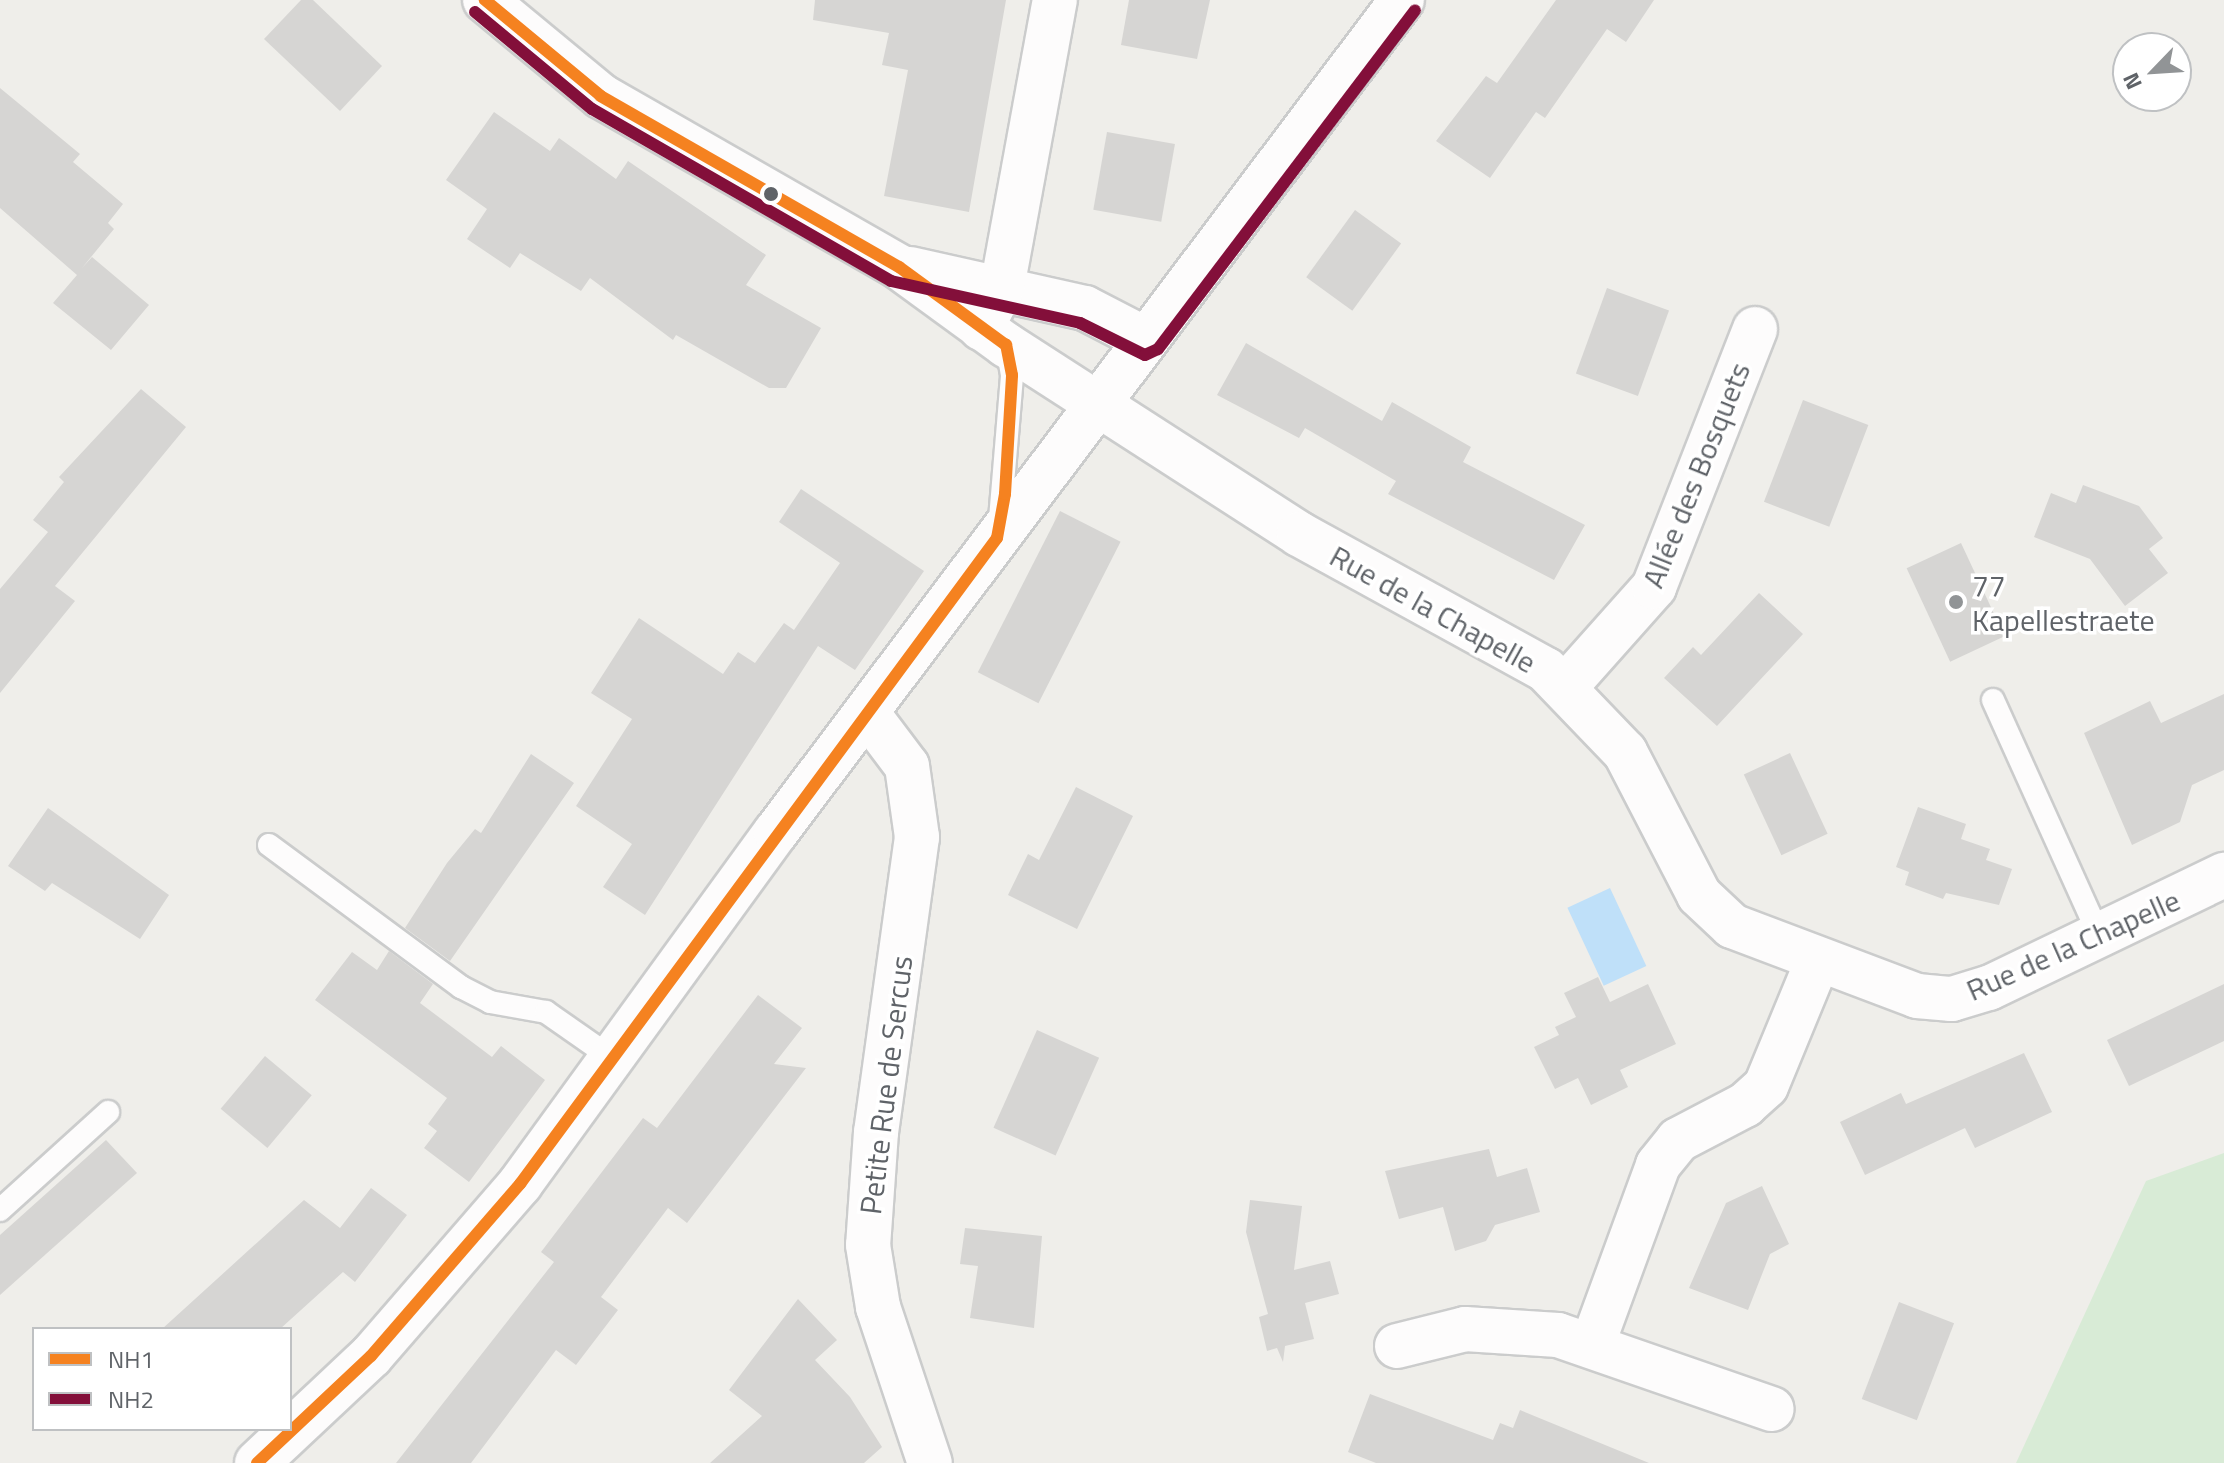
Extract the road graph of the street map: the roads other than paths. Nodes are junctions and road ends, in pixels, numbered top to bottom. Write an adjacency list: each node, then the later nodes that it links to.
1 (485, 0): 4 (street, Rue de la Chapelle)
2 (1055, 0): 5 (street)
3 (1402, 0): 8 (street)
4 (899, 267): 5 (street, Rue de la Chapelle); 7 (street, Rue de la Chapelle)
5 (1002, 288): 7 (street); 8 (street, Rue de la Chapelle)
6 (1755, 329): 11 (street, Allée des Bosquets)
7 (994, 337): 9 (street, Rue de la Chapelle); 10 (lane)
8 (1145, 339): 9 (street)
9 (1097, 403): 10 (street); 11 (street, Rue de la Chapelle)
10 (997, 538): 13 (street)
11 (1565, 687): 17 (street, Rue de la Chapelle)
12 (1993, 700): 16 (lane)
13 (867, 713): 18 (street); 27 (street, Petite Rue de Sercus)
14 (269, 845): 18 (lane)
15 (2224, 875): 16 (street, Rue de la Chapelle)
16 (2099, 935): 17 (street, Rue de la Chapelle)
17 (1817, 962): 21 (street)
18 (613, 1059): 24 (street)
19 (108, 1112): 20 (lane)
20 (0, 1210)
21 (1593, 1343): 22 (street); 23 (street)
22 (1397, 1346)
23 (1772, 1409)
24 (292, 1428)
25 (289, 1431): 26 (street)
26 (257, 1463)
27 (930, 1463)

